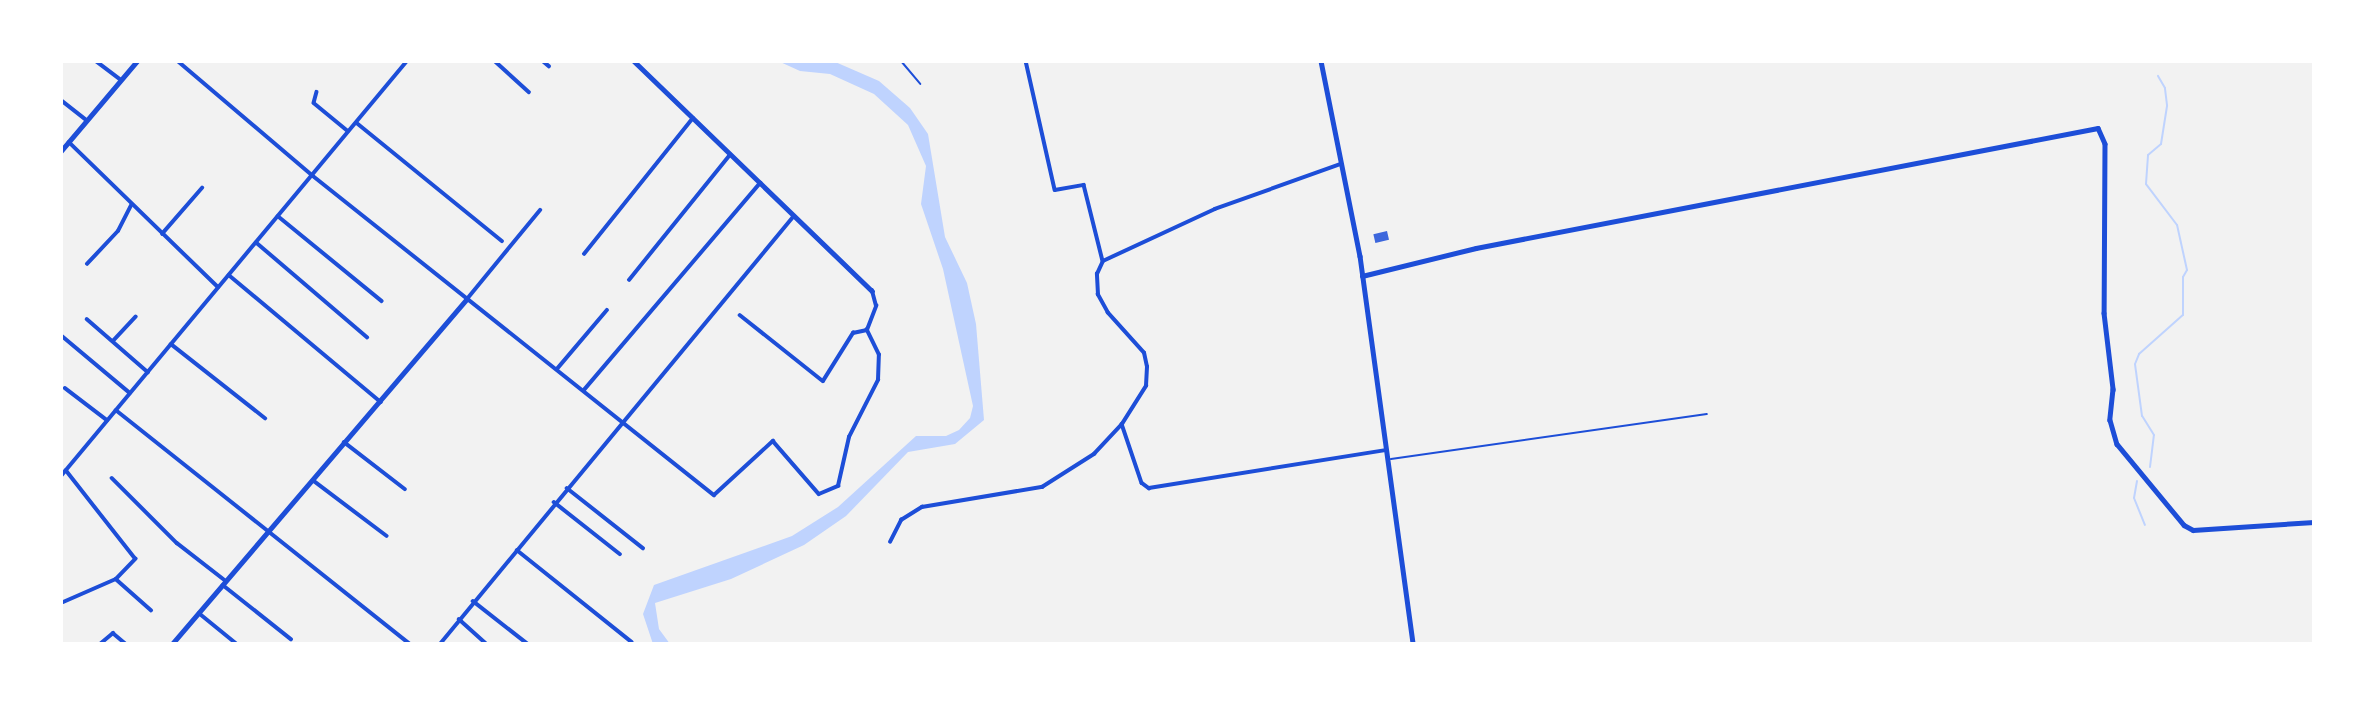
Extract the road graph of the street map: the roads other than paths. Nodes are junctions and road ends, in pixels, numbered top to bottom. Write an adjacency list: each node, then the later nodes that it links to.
1 (96, 61): 12 (street)
2 (137, 61): 12 (street)
3 (178, 61): 25 (street)
4 (407, 61): 19 (street)
5 (495, 61): 15 (street)
6 (543, 61): 11 (street)
7 (634, 61): 17 (street)
8 (901, 61): 13 (lane)
9 (1026, 61): 36 (street)
10 (1321, 61): 24 (street)
11 (549, 66)
12 (121, 80): 18 (street)
13 (920, 84)
14 (317, 92): 20 (street)
15 (529, 92)
16 (61, 100): 18 (street)
17 (693, 118): 23 (street); 35 (street)
18 (87, 120): 21 (street)
19 (356, 122): 20 (street); 33 (street)
20 (348, 131): 25 (street)
21 (69, 142): 22 (street); 28 (street)
22 (61, 151)
23 (730, 155): 26 (street); 40 (street)
24 (1341, 164): 36 (street); 39 (street)
25 (312, 175): 30 (street); 43 (street)
26 (760, 183): 31 (street); 57 (street)
27 (202, 188): 32 (street)
28 (132, 204): 32 (street); 37 (street)
29 (540, 210): 43 (street)
30 (278, 216): 34 (street); 44 (street)
31 (794, 216): 42 (street); 64 (street)
32 (162, 234): 41 (street)
33 (502, 241)
34 (257, 242): 38 (street); 51 (street)
35 (584, 254)
36 (1103, 261): 65 (street)
37 (87, 264)
38 (229, 275): 41 (street); 59 (street)
39 (1362, 276): 67 (street); 76 (street)
40 (629, 280)
41 (218, 288): 53 (street)
42 (873, 291): 49 (street)
43 (467, 299): 54 (street); 59 (street)
44 (382, 300)
45 (607, 310): 54 (street)
46 (740, 315): 49 (street)
47 (135, 317): 52 (street)
48 (87, 319): 52 (street)
49 (867, 330): 64 (street)
50 (61, 335): 58 (street)
51 (367, 337)
52 (113, 341): 55 (street)
53 (172, 344): 55 (street); 62 (street)
54 (557, 369): 57 (street)
55 (148, 372): 58 (street)
56 (65, 388): 63 (street)
57 (584, 390): 64 (street)
58 (130, 393): 60 (street)
59 (381, 402): 66 (street)
60 (116, 410): 63 (street); 77 (street)
61 (1707, 414): 68 (lane)
62 (265, 418)
63 (107, 420): 69 (street)
64 (624, 421): 73 (street)
65 (1122, 424): 67 (street); 79 (street)
66 (344, 442): 72 (street); 74 (street)
67 (1385, 450): 68 (street)
68 (1386, 460): 102 (street)
69 (66, 471): 70 (street); 83 (street)
70 (61, 476)
71 (112, 478): 84 (street)
72 (314, 481): 77 (street); 78 (street)
73 (567, 488): 75 (street); 80 (street)
74 (405, 489)
75 (554, 502): 81 (street); 82 (street)
76 (2314, 522)
77 (271, 531): 84 (street); 98 (street)
78 (387, 536)
79 (890, 542)
80 (643, 548)
81 (517, 550): 85 (street); 92 (street)
82 (620, 554)
83 (116, 579): 86 (street); 87 (street)
84 (225, 583): 88 (street); 91 (street)
85 (473, 601): 89 (street); 101 (street)
86 (61, 603)
87 (151, 610)
88 (199, 613): 90 (street); 97 (street)
89 (459, 619): 99 (street); 100 (street)
90 (177, 638): 95 (street); 96 (street)
91 (291, 639)
92 (632, 642)
93 (100, 644): 94 (street)
94 (126, 644)
95 (172, 644)
96 (183, 644)
97 (237, 644)
98 (410, 644)
99 (440, 644)
100 (487, 644)
101 (528, 644)
102 (1413, 644)

